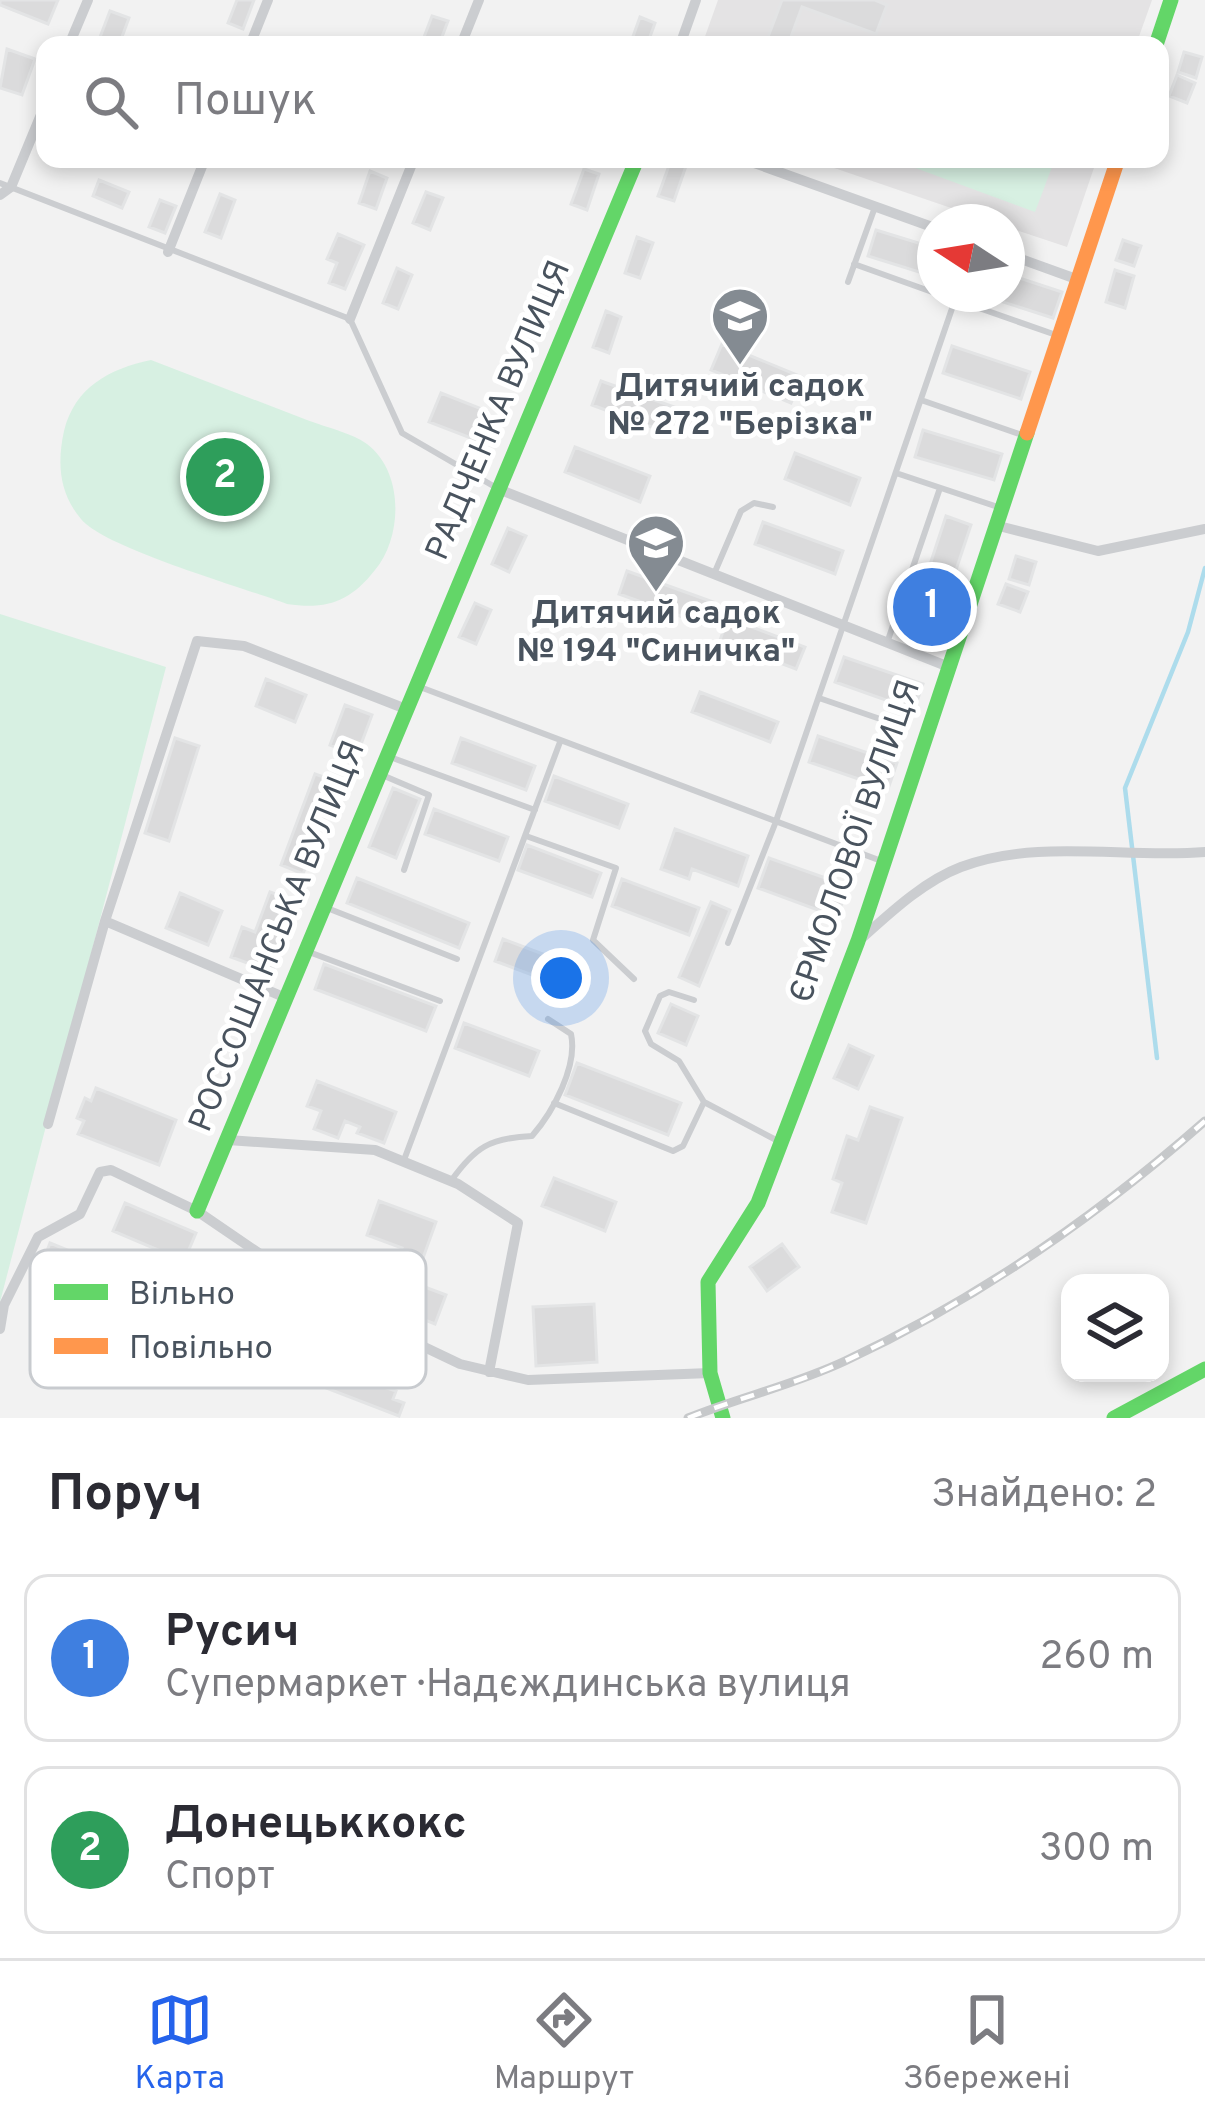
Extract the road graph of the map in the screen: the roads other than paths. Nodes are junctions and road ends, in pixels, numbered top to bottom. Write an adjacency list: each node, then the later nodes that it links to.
1 (88, 0): 6 (street)
2 (268, 0): 7 (street)
3 (479, 0): 8 (street)
4 (696, 0): 9 (street)
5 (1171, 0): 10 (street)
6 (74, 36)
7 (254, 36)
8 (465, 36)
9 (683, 36)
10 (1159, 36)
11 (36, 123): 17 (street)
12 (202, 168): 21 (street)
13 (411, 168): 29 (street)
14 (633, 168): 35 (street, РАДЧЕНКА ВУЛИЦЯ)
15 (768, 168): 19 (street)
16 (1115, 168): 24 (street)
17 (6, 185): 18 (street); 21 (lane)
18 (0, 196)
19 (874, 206): 20 (street); 23 (lane)
20 (917, 222)
21 (168, 252): 29 (lane)
22 (1025, 261): 24 (street)
23 (854, 264): 25 (lane); 26 (lane)
24 (1078, 280): 30 (street)
25 (848, 282)
26 (917, 286)
27 (951, 312): 31 (lane)
28 (996, 312): 30 (lane)
29 (350, 319): 35 (lane)
30 (1059, 336): 32 (street)
31 (921, 400): 32 (lane); 33 (lane)
32 (1026, 436): 37 (street)
33 (896, 472): 34 (lane); 40 (lane)
34 (940, 488): 37 (lane); 41 (lane)
35 (501, 490): 39 (street, ЄРМОЛОВОЇ ВУЛИЦЯ); 43 (street, РАДЧЕНКА ВУЛИЦЯ)
36 (773, 507): 39 (lane)
37 (998, 517): 38 (street); 42 (street)
38 (1205, 529)
39 (714, 574): 40 (street, ЄРМОЛОВОЇ ВУЛИЦЯ)
40 (844, 626): 41 (street, ЄРМОЛОВОЇ ВУЛИЦЯ); 44 (lane)
41 (887, 643): 42 (street, ЄРМОЛОВОЇ ВУЛИЦЯ)
42 (949, 667): 54 (street, ЄРМОЛОВОЇ ВУЛИЦЯ)
43 (417, 686): 45 (street, РОССОШАНСЬКА ВУЛИЦЯ); 47 (lane)
44 (819, 698): 46 (lane); 51 (lane)
45 (406, 709): 48 (street, РОССОШАНСЬКА ВУЛИЦЯ); 57 (street)
46 (886, 721)
47 (560, 742): 50 (lane); 51 (lane)
48 (387, 755): 49 (street, РОССОШАНСЬКА ВУЛИЦЯ); 50 (lane)
49 (379, 774): 55 (lane); 56 (street, РОССОШАНСЬКА ВУЛИЦЯ)
50 (536, 810): 52 (lane)
51 (776, 824): 54 (lane); 59 (lane)
52 (526, 836): 62 (lane); 72 (lane)
53 (1205, 852): 58 (street)
54 (884, 862): 58 (street, ЄРМОЛОВОЇ ВУЛИЦЯ)
55 (404, 871)
56 (324, 907): 60 (street, РОССОШАНСЬКА ВУЛИЦЯ); 61 (lane)
57 (105, 921): 63 (street); 69 (street)
58 (858, 941): 71 (street, ЄРМОЛОВОЇ ВУЛИЦЯ)
59 (728, 943)
60 (306, 950): 63 (street, РОССОШАНСЬКА ВУЛИЦЯ); 65 (lane)
61 (457, 959)
62 (634, 980)
63 (286, 998): 70 (street, РОССОШАНСЬКА ВУЛИЦЯ)
64 (694, 1000): 67 (lane)
65 (440, 1001)
66 (548, 1019): 68 (lane)
67 (704, 1102): 68 (lane); 71 (lane)
68 (554, 1103): 73 (lane)
69 (48, 1124)
70 (228, 1140): 72 (street); 74 (street, РОССОШАНСЬКА ВУЛИЦЯ)
71 (781, 1142): 82 (street, ЄРМОЛОВОЇ ВУЛИЦЯ)
72 (403, 1161): 73 (street)
73 (451, 1180): 81 (street)
74 (197, 1210): 75 (street); 76 (street)
75 (32, 1250)
76 (255, 1250)
77 (30, 1253): 78 (street)
78 (0, 1329)
79 (426, 1345): 81 (street)
80 (1205, 1369): 84 (street)
81 (488, 1372): 82 (street)
82 (710, 1373): 83 (street, ЄРМОЛОВОЇ ВУЛИЦЯ)
83 (724, 1418)
84 (1114, 1418)

